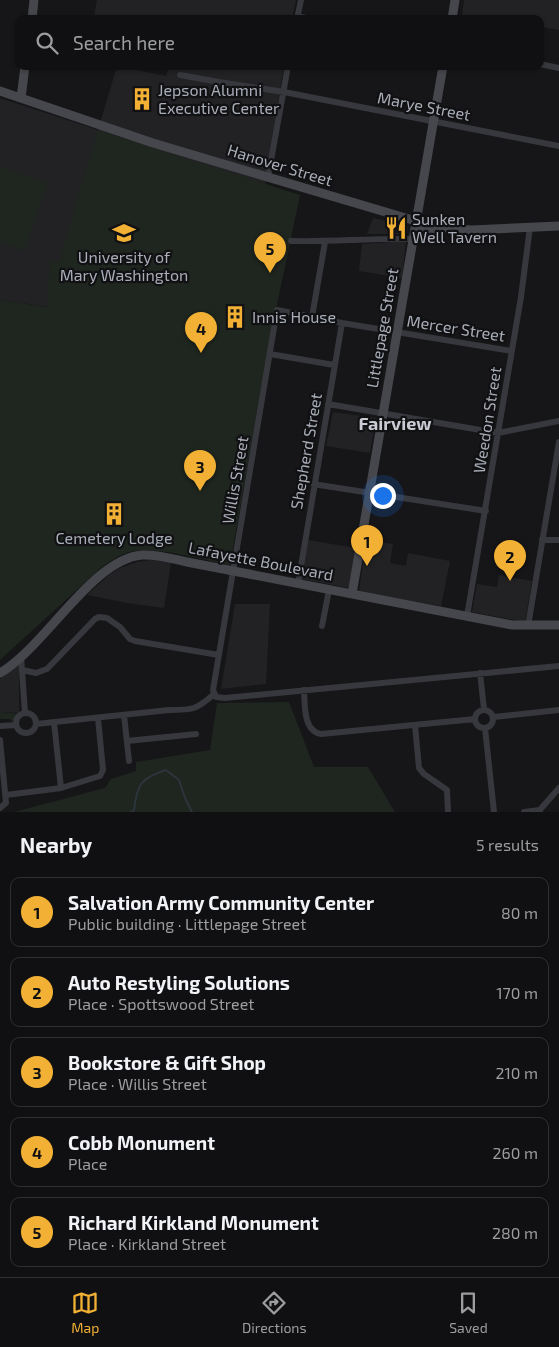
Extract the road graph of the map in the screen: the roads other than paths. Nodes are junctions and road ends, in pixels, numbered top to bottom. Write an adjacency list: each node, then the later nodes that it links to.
1 (34, 0): 4 (street)
2 (301, 0): 5 (street)
3 (455, 0): 6 (street)
4 (32, 15)
5 (298, 15)
6 (453, 15)
7 (544, 65): 8 (street)
8 (559, 68)
9 (24, 70): 15 (street)
10 (287, 70): 14 (street)
11 (442, 70): 16 (street, Littlepage Street)
12 (180, 75): 14 (street, Marye Street)
13 (0, 91): 15 (street, Hanover Street)
14 (284, 92): 16 (street, Marye Street); 18 (street)
15 (21, 98): 18 (street, Hanover Street)
16 (433, 122): 17 (street, Marye Street); 19 (street, Littlepage Street)
17 (559, 146)
18 (268, 177): 19 (street, Hanover Street)
19 (416, 222): 22 (street, Hanover Street); 23 (street, Littlepage Street)
20 (559, 226): 21 (street, Hanover Street)
21 (530, 227): 22 (street, Hanover Street); 30 (street, Weedon Street)
22 (447, 228): 23 (street)
23 (413, 239): 25 (street); 29 (street, Littlepage Street)
24 (291, 241): 25 (street)
25 (325, 242): 27 (street)
26 (277, 310): 27 (street, Mercer Street); 31 (street, Willis Street)
27 (312, 317): 28 (street, Mercer Street)
28 (342, 323): 29 (street, Mercer Street); 32 (street, Shepherd Street)
29 (396, 333): 30 (street, Mercer Street); 34 (street, Littlepage Street)
30 (512, 351): 36 (street, Weedon Street)
31 (270, 354): 32 (street); 43 (street, Willis Street)
32 (334, 365): 33 (street, Shepherd Street)
33 (328, 404): 34 (street); 38 (street, Shepherd Street)
34 (383, 413): 36 (street); 39 (street, Littlepage Street)
35 (559, 421): 36 (street)
36 (498, 433): 40 (street, Weedon Street)
37 (559, 442): 41 (street)
38 (314, 484): 39 (street); 44 (street, Shepherd Street)
39 (370, 493): 40 (street); 46 (street, Littlepage Street)
40 (486, 511): 47 (street, Weedon Street)
41 (542, 540): 42 (street); 50 (street)
42 (559, 540)
43 (234, 571): 44 (street, Lafayette Boulevard); 51 (street, Willis Street); 52 (street, Lafayette Boulevard)
44 (298, 584): 45 (street, Lafayette Boulevard)
45 (329, 590): 46 (street, Lafayette Boulevard); 49 (street)
46 (352, 594): 47 (street, Lafayette Boulevard)
47 (467, 616): 50 (street, Lafayette Boulevard)
48 (559, 625): 50 (street, Lafayette Boulevard)
49 (322, 626)
50 (528, 626)
51 (219, 655): 54 (street); 58 (street, Willis Street)
52 (21, 656): 54 (street); 55 (street, Lafayette Boulevard)
53 (559, 666): 56 (street)
54 (23, 670): 61 (street)
55 (0, 673)
56 (480, 673): 57 (street); 59 (street)
57 (304, 690): 58 (street); 69 (street)
58 (214, 694): 62 (street)
59 (484, 709): 63 (street); 65 (street)
60 (559, 710): 63 (street)
61 (25, 713): 67 (street); 68 (street)
62 (124, 715): 64 (street); 74 (street)
63 (494, 717): 71 (street)
64 (98, 718): 66 (street); 76 (street)
65 (475, 719): 69 (street); 71 (street)
66 (54, 722): 67 (street); 76 (street)
67 (36, 724): 68 (street)
68 (16, 725): 70 (street)
69 (415, 725): 81 (street)
70 (0, 726)
71 (485, 728): 82 (street)
72 (196, 734): 74 (street)
73 (0, 740): 78 (street)
74 (127, 741): 75 (street)
75 (129, 761)
76 (61, 788): 78 (street)
77 (559, 788): 80 (street)
78 (6, 795): 79 (street)
79 (0, 808)
80 (539, 811): 83 (street)
81 (448, 812)
82 (494, 812)
83 (524, 812)

